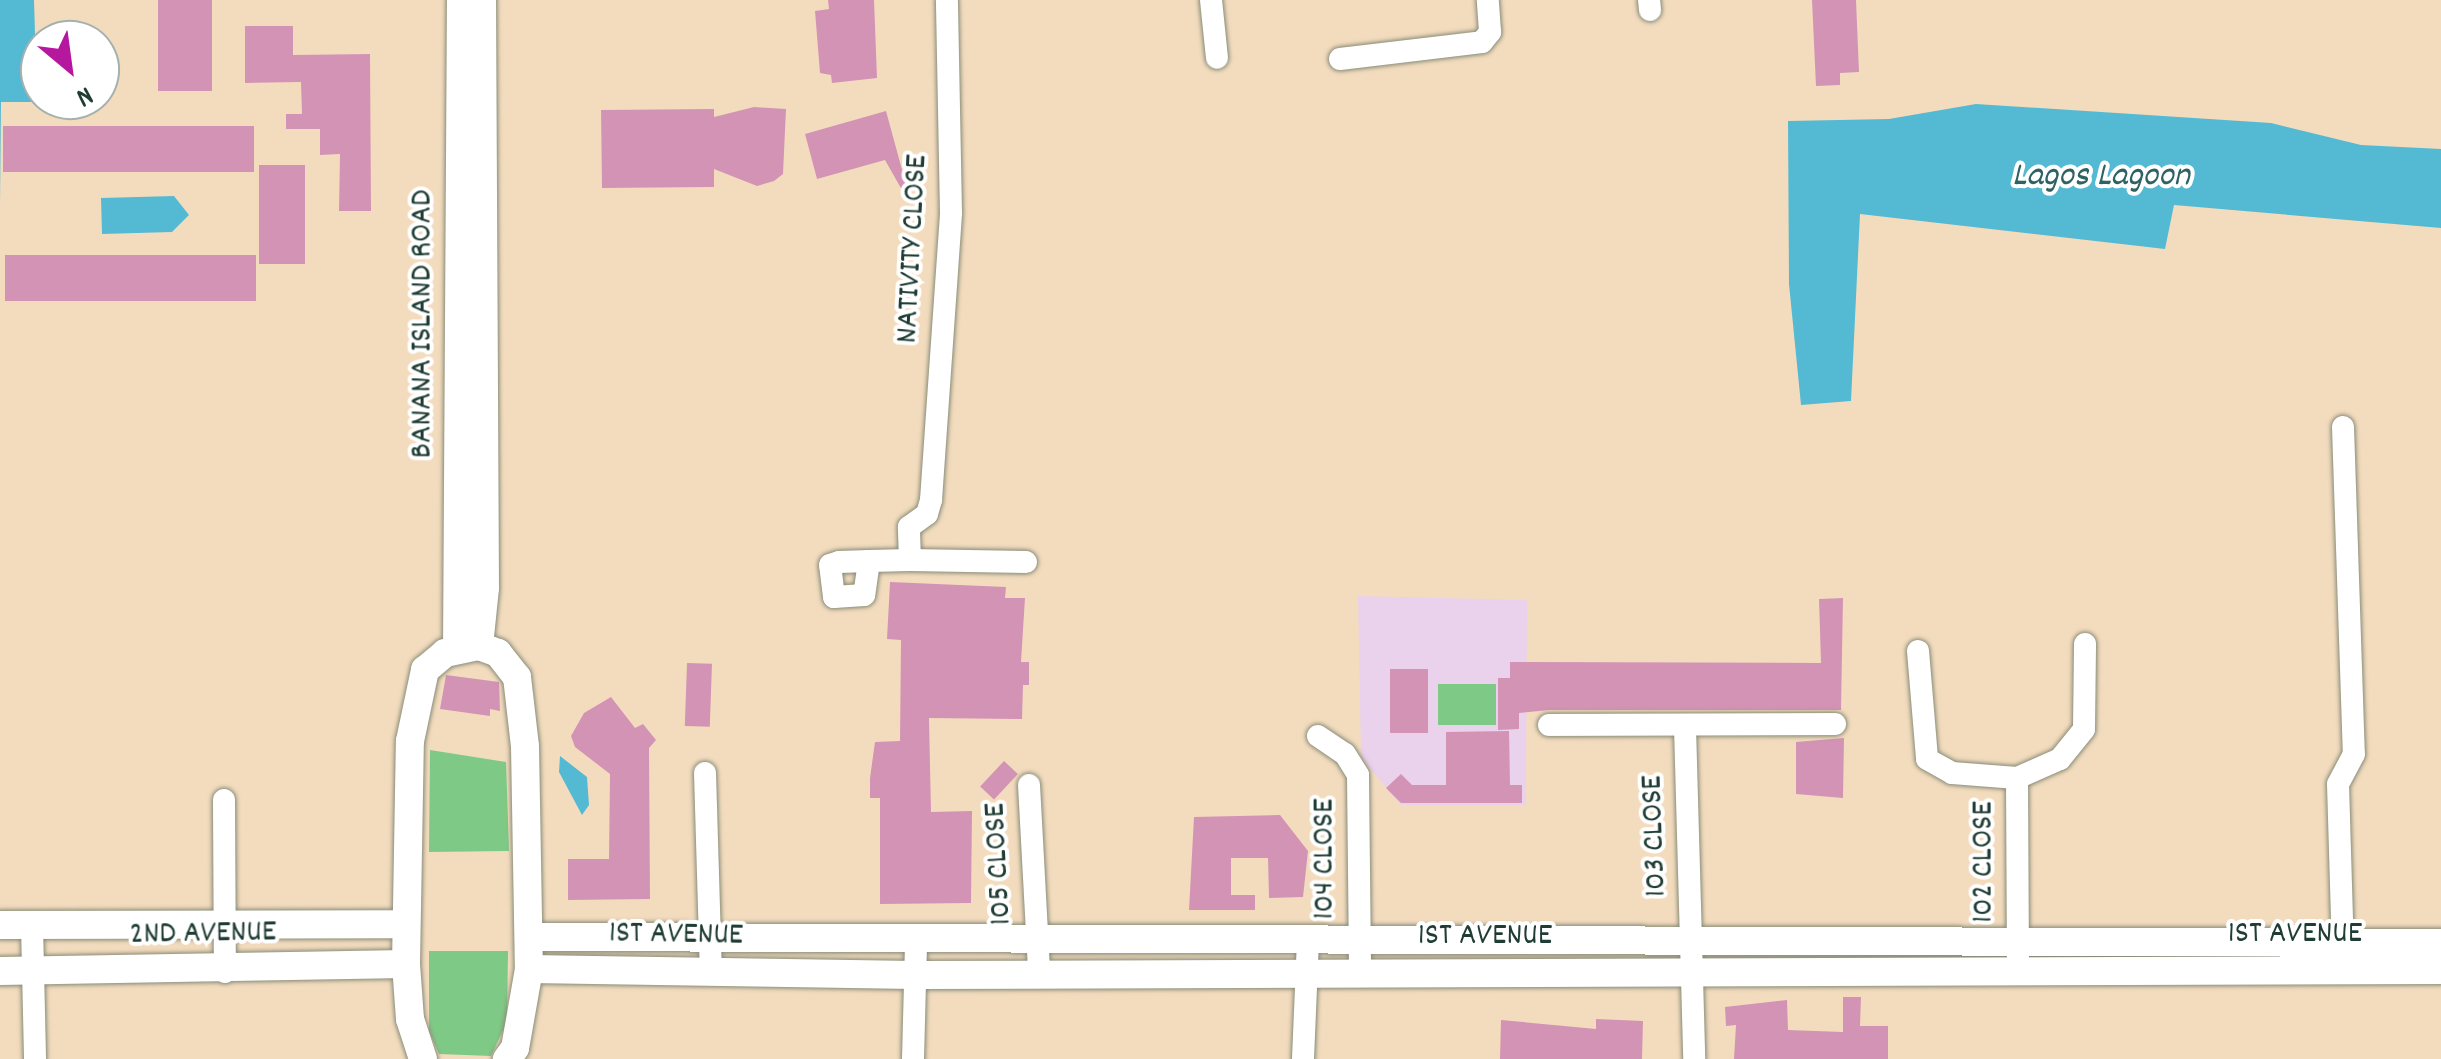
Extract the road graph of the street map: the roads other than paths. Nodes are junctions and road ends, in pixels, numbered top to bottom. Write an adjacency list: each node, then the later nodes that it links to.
1 (461, 0): 13 (street, BANANA ISLAND ROAD)
2 (482, 0): 13 (street, BANANA ISLAND ROAD)
3 (947, 0): 9 (street, NATIVITY CLOSE)
4 (1211, 0): 6 (street)
5 (1488, 0): 7 (street)
6 (1217, 58)
7 (1340, 59)
8 (2344, 427): 35 (street)
9 (910, 560): 10 (street); 11 (street)
10 (869, 561)
11 (1026, 562)
12 (2085, 644): 20 (street)
13 (468, 647): 23 (street); 27 (street)
14 (1918, 651): 20 (street)
15 (1836, 724): 17 (street)
16 (1549, 725): 17 (street)
17 (1686, 727): 33 (street, 103 CLOSE)
18 (1318, 736): 30 (street, 104 CLOSE)
19 (705, 773): 28 (street)
20 (2017, 778): 36 (street, 102 CLOSE)
21 (1029, 785): 29 (street, 105 CLOSE)
22 (224, 800): 26 (street)
23 (405, 924): 26 (street, 2ND AVENUE); 37 (street)
24 (0, 925): 25 (street, 2ND AVENUE)
25 (32, 925): 26 (street, 2ND AVENUE); 38 (street)
26 (220, 925): 42 (street)
27 (529, 937): 28 (street, 1ST AVENUE); 39 (street)
28 (713, 939): 31 (street, 1ST AVENUE); 43 (street)
29 (1037, 940): 31 (street, 1ST AVENUE); 32 (street, 1ST AVENUE); 44 (street, 105 CLOSE)
30 (1359, 940): 32 (street, 1ST AVENUE); 33 (street, 1ST AVENUE); 46 (street, 104 CLOSE)
31 (916, 942): 48 (street)
32 (1308, 942): 45 (street)
33 (1692, 943): 36 (street, 1ST AVENUE); 47 (street, 103 CLOSE)
34 (2441, 943): 35 (street, 1ST AVENUE)
35 (2343, 956): 36 (street, 1ST AVENUE); 40 (street, 1ST AVENUE)
36 (2018, 959): 47 (street, 1ST AVENUE)
37 (406, 964): 42 (street, 2ND AVENUE); 50 (street)
38 (36, 970): 41 (street, 2ND AVENUE); 42 (street, 2ND AVENUE); 49 (street)
39 (529, 970): 43 (street, 1ST AVENUE); 51 (street)
40 (2441, 970)
41 (0, 971)
42 (224, 972)
43 (710, 972): 48 (street, 1ST AVENUE)
44 (1039, 972): 45 (street, 1ST AVENUE); 48 (street, 1ST AVENUE)
45 (1307, 972): 46 (street, 1ST AVENUE); 53 (street)
46 (1360, 972): 47 (street, 1ST AVENUE)
47 (1693, 974): 54 (street, 103 CLOSE)
48 (915, 975): 52 (street)
49 (35, 1059)
50 (423, 1059)
51 (507, 1059)
52 (914, 1059)
53 (1303, 1059)
54 (1694, 1059)

